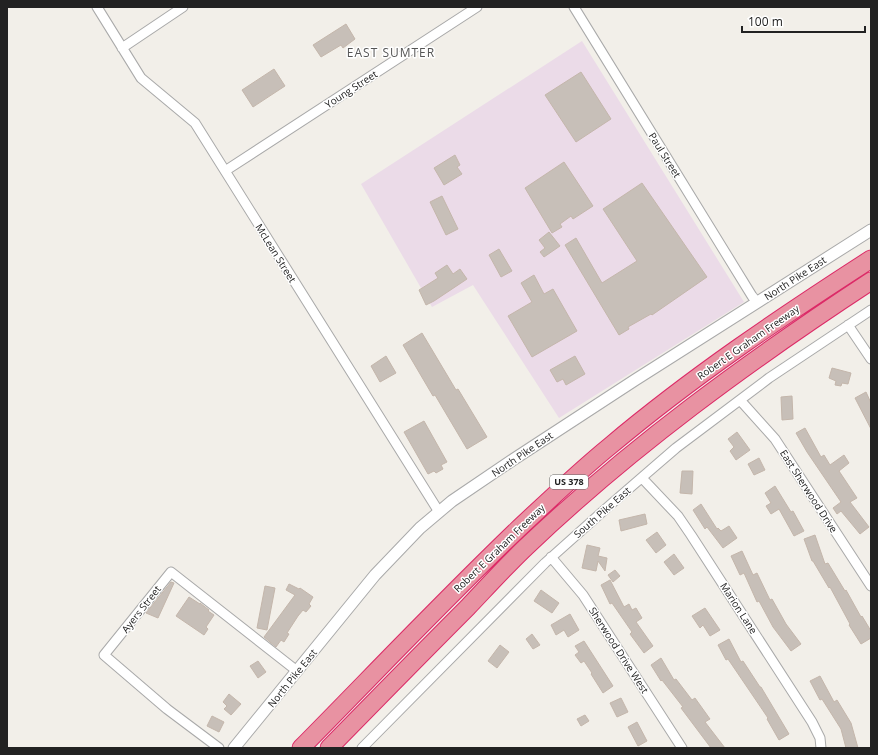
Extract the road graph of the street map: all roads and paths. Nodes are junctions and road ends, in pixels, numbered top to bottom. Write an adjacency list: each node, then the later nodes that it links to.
1 (97, 7): 5 (street, McLean Street)
2 (182, 7): 5 (street)
3 (477, 7): 6 (street, Young Street)
4 (574, 7): 10 (street, Paul Street)
5 (122, 48): 6 (street, McLean Street)
6 (225, 171): 16 (street, McLean Street)
7 (871, 230): 10 (street, North Pike East)
8 (871, 258): 22 (highway, Robert E Graham Freeway / US 378)
9 (871, 281): 23 (highway, Robert E Graham Freeway / US 378)
10 (757, 302): 16 (street, North Pike East)
11 (871, 310): 12 (street, South Pike East)
12 (848, 325): 13 (street); 14 (street, South Pike East)
13 (871, 359)
14 (740, 400): 15 (street, South Pike East); 18 (street, East Sherwood Drive)
15 (642, 478): 17 (street, South Pike East); 26 (street, Marion Lane)
16 (439, 512): 19 (street, North Pike East)
17 (551, 557): 24 (street, South Pike East); 25 (street, Sherwood Drive West)
18 (871, 586)
19 (297, 671): 20 (street, Ayers Street); 21 (street, North Pike East)
20 (219, 748)
21 (234, 748)
22 (301, 748)
23 (328, 748)
24 (362, 748)
25 (682, 748)
26 (821, 748)

